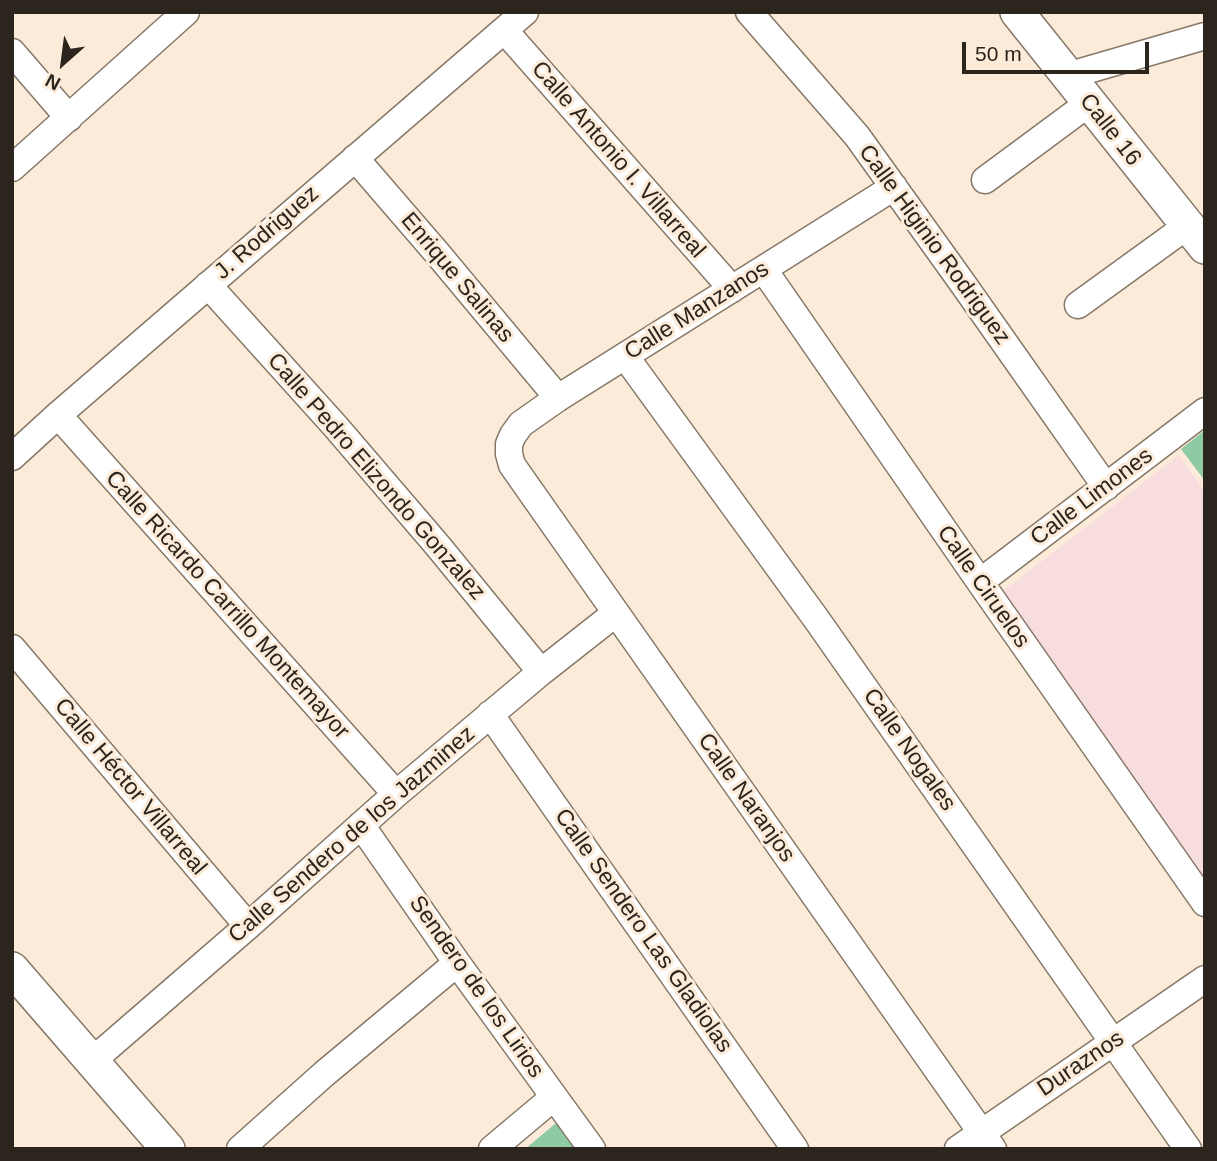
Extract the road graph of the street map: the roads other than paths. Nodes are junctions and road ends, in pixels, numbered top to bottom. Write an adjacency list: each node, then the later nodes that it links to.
1 (186, 12): 10 (street)
2 (524, 12): 5 (street, J. Rodriguez)
3 (749, 12): 14 (street, Calle Higinio Rodriguez)
4 (1017, 12): 8 (street, Calle 16)
5 (505, 31): 11 (street, J. Rodriguez); 18 (street, Calle Antonio I. Villarreal)
6 (1205, 36): 8 (street)
7 (12, 52): 10 (street)
8 (1067, 76): 9 (street, Calle 16)
9 (1089, 103): 13 (street); 15 (street, Calle 16)
10 (69, 118): 12 (street)
11 (355, 158): 17 (street, J. Rodriguez); 21 (street, Enrique Salinas)
12 (12, 168)
13 (985, 180)
14 (894, 187): 16 (street, Calle Manzanos); 26 (street, Calle Higinio Rodriguez)
15 (1196, 237): 19 (street)
16 (764, 270): 18 (street, Calle Manzanos); 27 (street, Calle Ciruelos)
17 (208, 285): 23 (street, J. Rodriguez); 30 (street, Calle Pedro Elizondo Gonzalez)
18 (732, 289): 20 (street, Calle Manzanos)
19 (1078, 305)
20 (625, 356): 21 (street, Calle Manzanos); 39 (street, Calle Nogales)
21 (558, 398): 24 (street, Calle Manzanos)
22 (1205, 411): 26 (street, Calle Limones)
23 (58, 415): 25 (street, J. Rodriguez); 32 (street, Calle Ricardo Carrillo Montemayor)
24 (509, 444): 28 (street, Calle Naranjos)
25 (12, 457)
26 (1106, 487): 27 (street, Calle Limones)
27 (980, 582): 34 (street, Calle Ciruelos)
28 (616, 613): 30 (street, Calle Sendero de los Jazminez); 42 (street, Calle Naranjos)
29 (12, 648): 35 (street, Calle Héctor Villarreal)
30 (541, 672): 31 (street, Calle Sendero de los Jazminez)
31 (490, 714): 32 (street, Calle Sendero de los Jazminez); 47 (street, Calle Sendero Las Gladiolas)
32 (396, 794): 33 (street, Calle Sendero de los Jazminez)
33 (361, 825): 35 (street, Calle Sendero de los Jazminez); 36 (street, Sendero de los Lirios)
34 (1205, 904)
35 (248, 926): 40 (street, Calle Sendero de los Jazminez)
36 (457, 963): 41 (street, Sendero de los Lirios); 44 (street)
37 (12, 969): 40 (street)
38 (1205, 979): 39 (street, Duraznos)
39 (1113, 1042): 42 (street, Duraznos); 49 (street, Calle Nogales)
40 (92, 1061): 43 (street)
41 (554, 1097): 45 (street); 46 (street, Sendero de los Lirios)
42 (987, 1141): 48 (street, Duraznos)
43 (168, 1149)
44 (240, 1149)
45 (492, 1149)
46 (592, 1149)
47 (795, 1149)
48 (958, 1149)
49 (1188, 1149)

